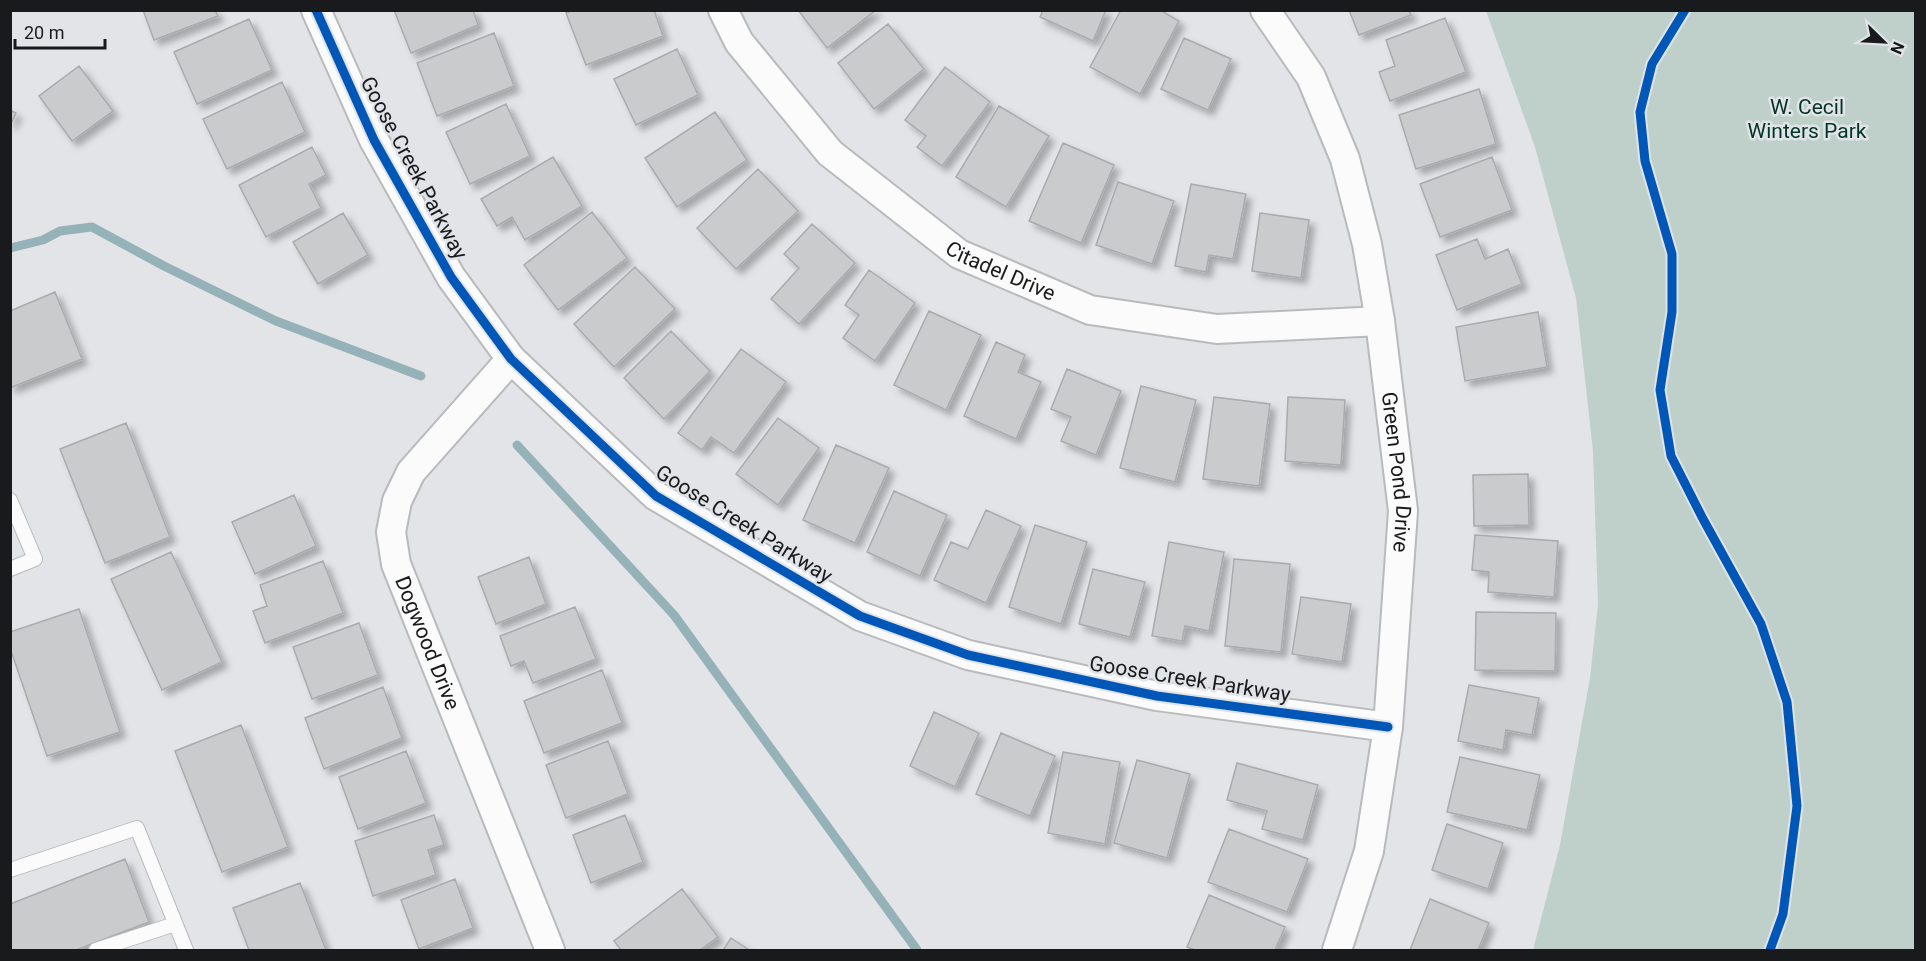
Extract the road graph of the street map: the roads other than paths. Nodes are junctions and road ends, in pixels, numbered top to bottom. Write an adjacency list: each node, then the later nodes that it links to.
1 (316, 10): 5 (street, Goose Creek Parkway)
2 (723, 10): 4 (street, Citadel Drive)
3 (1264, 10): 4 (street, Green Pond Drive)
4 (1380, 321): 8 (street, Green Pond Drive)
5 (510, 359): 8 (street, Goose Creek Parkway); 13 (street, Dogwood Drive)
6 (10, 500): 7 (lane)
7 (10, 569)
8 (1388, 727): 14 (street, Green Pond Drive)
9 (10, 870): 10 (lane)
10 (175, 924): 11 (lane); 12 (lane)
11 (96, 951)
12 (186, 951)
13 (550, 951)
14 (1337, 951)

